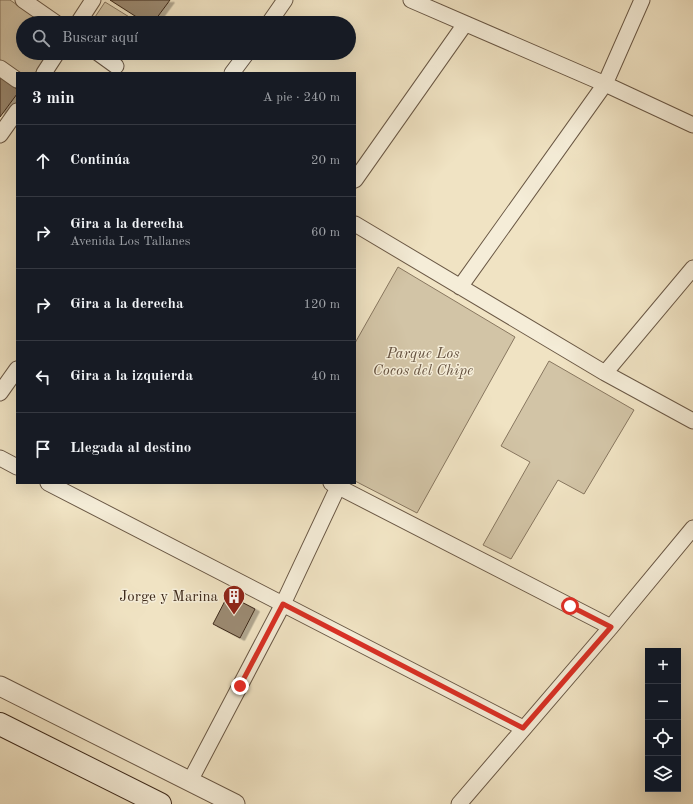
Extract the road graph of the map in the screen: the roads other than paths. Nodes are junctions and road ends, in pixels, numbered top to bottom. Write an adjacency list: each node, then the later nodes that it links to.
1 (23, 0): 6 (street)
2 (94, 0): 7 (street)
3 (285, 0): 8 (street)
4 (411, 0): 9 (street)
5 (642, 0): 18 (street)
6 (46, 16)
7 (83, 16)
8 (273, 16)
9 (465, 24): 18 (street); 22 (street)
10 (52, 60): 15 (street)
11 (108, 60): 13 (street)
12 (242, 60): 16 (street)
13 (116, 66)
14 (0, 68): 17 (street)
15 (45, 72)
16 (233, 72)
17 (16, 79)
18 (604, 84): 20 (street); 25 (street)
19 (16, 112): 21 (street)
20 (693, 125)
21 (0, 135)
22 (356, 179)
23 (356, 225): 25 (street)
24 (693, 268): 27 (street)
25 (460, 287): 27 (street)
26 (16, 370): 28 (street)
27 (605, 373): 29 (street)
28 (0, 393)
29 (693, 421)
30 (0, 458): 31 (street)
31 (16, 466)
32 (50, 484): 35 (street)
33 (335, 485): 35 (street); 36 (street)
34 (693, 528): 36 (street)
35 (283, 604): 39 (street); 40 (street)
36 (611, 627): 39 (street)
37 (0, 686): 40 (street)
38 (0, 724): 41 (main road)
39 (523, 728): 43 (street)
40 (190, 781): 42 (street)
41 (160, 804)
42 (235, 804)
43 (459, 804)

